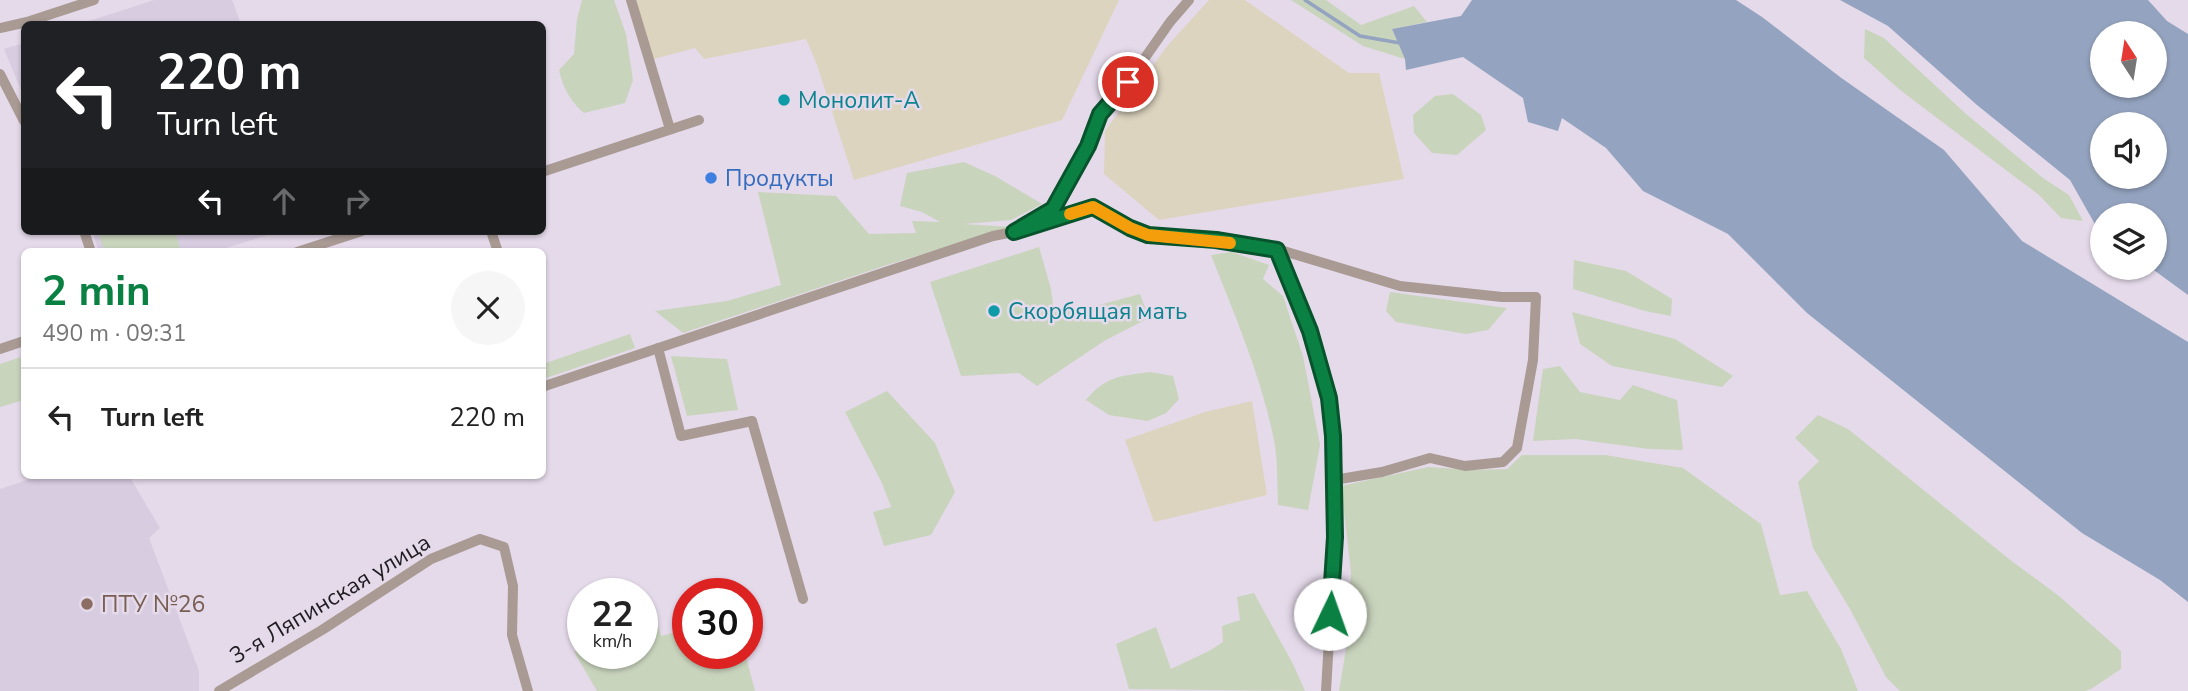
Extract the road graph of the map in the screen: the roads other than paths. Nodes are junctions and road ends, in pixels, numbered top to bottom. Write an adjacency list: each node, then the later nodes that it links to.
1 (94, 0): 4 (street)
2 (631, 0): 10 (street)
3 (1189, 0): 12 (street)
4 (30, 21)
5 (21, 23): 6 (street)
6 (0, 28)
7 (0, 74): 8 (street)
8 (21, 115)
9 (699, 120): 10 (street)
10 (670, 129): 11 (street)
11 (546, 171)
12 (1014, 232): 15 (street); 17 (street)
13 (350, 235): 14 (street)
14 (309, 248)
15 (1277, 250): 20 (street); 20 (street)
16 (21, 342): 18 (street)
17 (658, 348): 19 (street); 21 (street)
18 (0, 349)
19 (546, 386)
20 (1334, 480): 24 (street)
21 (803, 599)
22 (226, 689): 23 (street, 3-я Ляпинская улица)
23 (528, 691)
24 (1326, 691)

